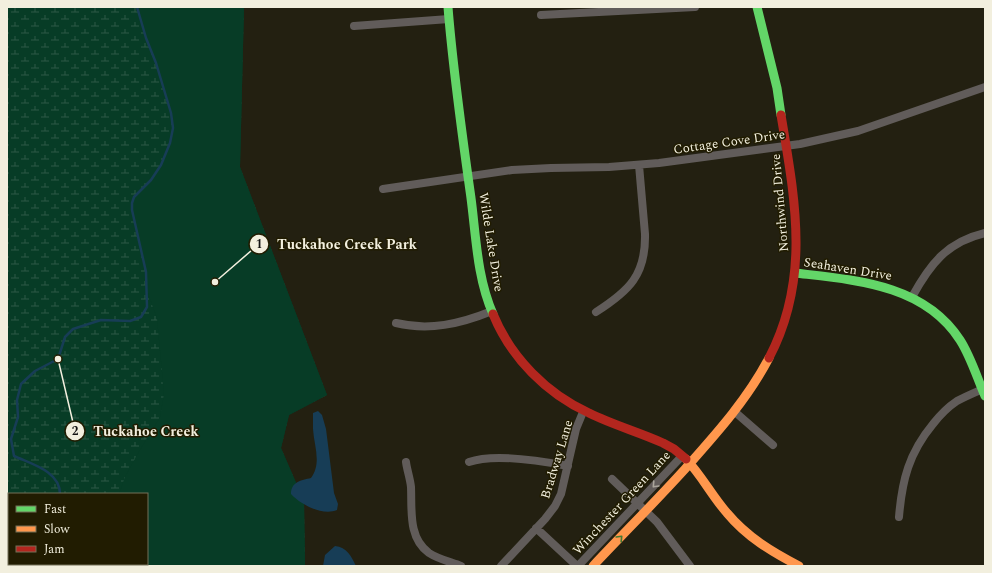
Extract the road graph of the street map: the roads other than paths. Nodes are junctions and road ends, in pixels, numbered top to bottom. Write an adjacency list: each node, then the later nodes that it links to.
1 (448, 7): 5 (street, Wilde Lake Drive)
2 (695, 7): 4 (street)
3 (757, 7): 8 (street, Northwind Drive)
4 (541, 16)
5 (449, 18): 6 (street); 10 (street, Wilde Lake Drive)
6 (354, 26)
7 (985, 87): 8 (street, Cottage Cove Drive)
8 (786, 145): 9 (street, Cottage Cove Drive); 13 (street, Northwind Drive)
9 (639, 165): 10 (street, Cottage Cove Drive); 16 (street)
10 (468, 176): 11 (street, Cottage Cove Drive); 15 (street, Wilde Lake Drive)
11 (383, 189)
12 (985, 233): 14 (street)
13 (795, 273): 14 (street, Seahaven Drive); 20 (street, Northwind Drive)
14 (912, 297): 18 (street, Seahaven Drive)
15 (492, 311): 17 (street); 19 (street, Wilde Lake Drive)
16 (596, 312)
17 (396, 323)
18 (984, 391): 30 (street)
19 (583, 412): 22 (street, Wilde Lake Drive); 26 (street, Bradway Lane)
20 (735, 412): 21 (street); 25 (street, Northwind Drive)
21 (773, 444)
22 (682, 456): 25 (street, Wilde Lake Drive); 28 (street, Winchester Green Lane, one-way to 28)
23 (406, 462): 32 (street)
24 (469, 462): 26 (street)
25 (690, 463): 29 (street, Winchester Green Lane); 37 (street, Wilde Lake Drive)
26 (568, 466): 31 (street, Bradway Lane)
27 (612, 479): 28 (street)
28 (638, 503): 29 (street); 34 (street, Winchester Green Lane)
29 (646, 510): 35 (street, Winchester Green Lane, one-way to 29); 36 (street)
30 (900, 517)
31 (536, 528): 33 (street, Bradway Lane); 34 (street)
32 (461, 566)
33 (500, 566)
34 (578, 566)
35 (593, 566)
36 (690, 566)
37 (799, 566)

